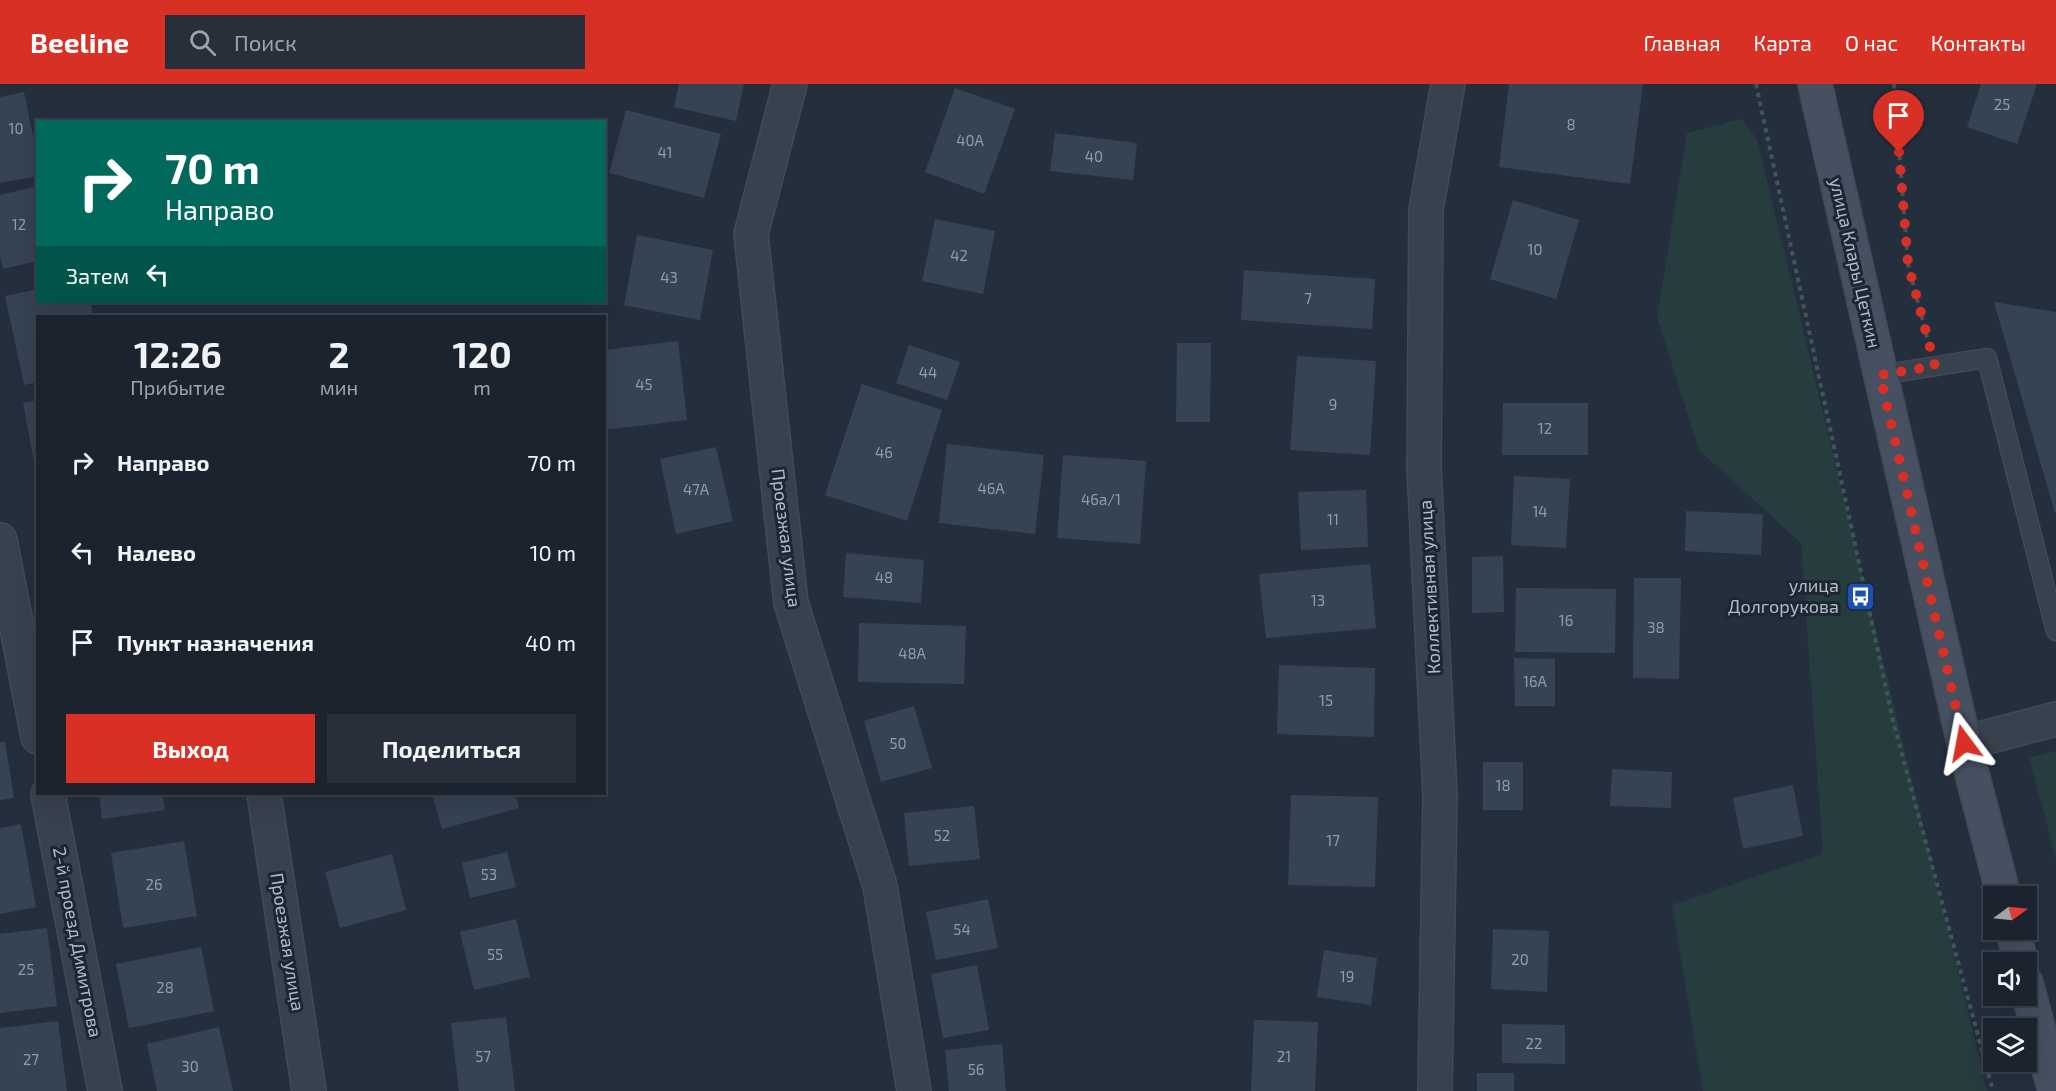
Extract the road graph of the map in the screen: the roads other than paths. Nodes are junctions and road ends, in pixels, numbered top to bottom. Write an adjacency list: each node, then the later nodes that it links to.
1 (790, 84): 16 (street, Проезжая улица)
2 (1448, 84): 17 (street, Коллективная улица)
3 (1815, 84): 4 (main road, улица Клары Цеткин)
4 (1880, 375): 6 (lane); 9 (main road, улица Клары Цеткин)
5 (0, 540): 8 (street)
6 (2056, 631)
7 (2056, 719): 9 (street)
8 (36, 727)
9 (1964, 743): 12 (main road, улица Клары Цеткин)
10 (48, 795): 14 (street, 2-й проезд Димитрова)
11 (264, 795): 15 (street, Проезжая улица)
12 (2001, 886)
13 (2032, 1006): 18 (main road)
14 (105, 1091)
15 (309, 1091)
16 (914, 1091)
17 (1436, 1091)
18 (2055, 1091)

